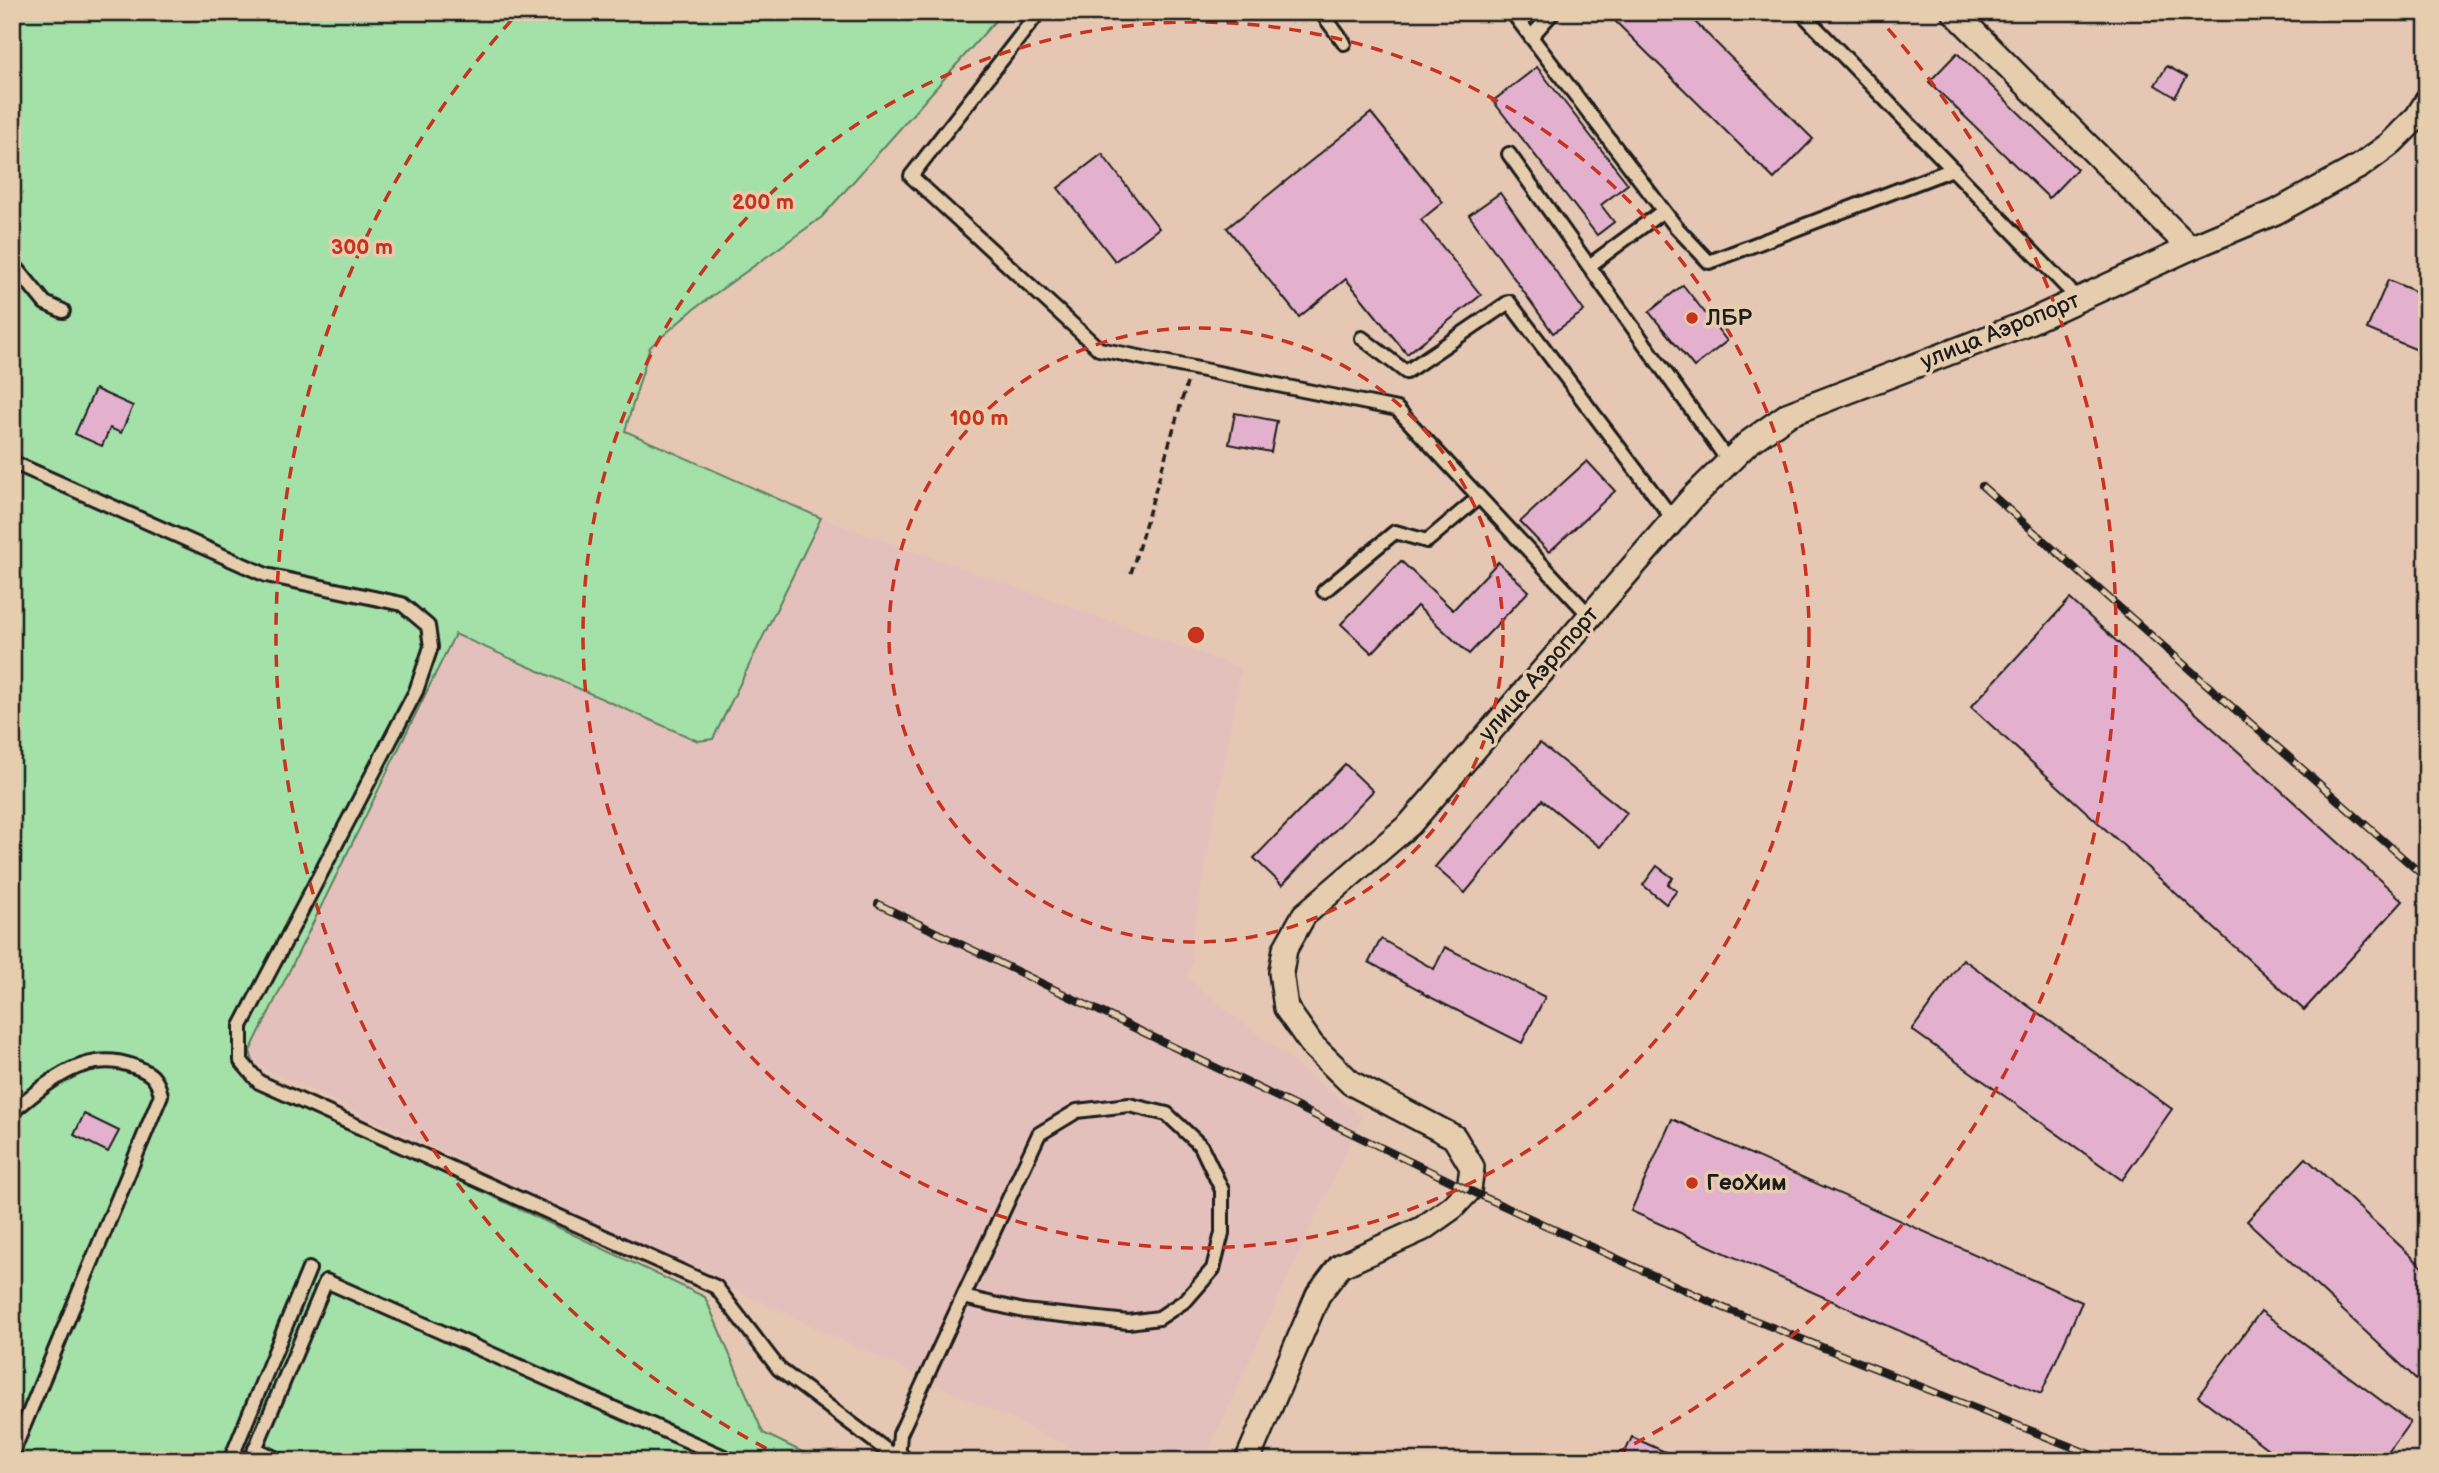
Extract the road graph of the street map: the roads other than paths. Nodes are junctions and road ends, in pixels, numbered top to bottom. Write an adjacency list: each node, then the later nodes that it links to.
1 (1040, 12): 21 (lane)
2 (1321, 12): 8 (lane)
3 (1512, 12): 7 (lane)
4 (1552, 12): 7 (lane)
5 (1801, 12): 11 (lane)
6 (1954, 12): 13 (street)
7 (1531, 37): 12 (lane)
8 (1344, 43)
9 (2427, 102): 13 (street, улица Аэропорт)
10 (1509, 154): 15 (lane)
11 (1953, 170): 12 (lane); 16 (lane)
12 (1663, 211): 15 (lane)
13 (2190, 248): 16 (street, улица Аэропорт)
14 (12, 266): 17 (lane)
15 (1590, 267): 19 (lane)
16 (2078, 299): 19 (street, улица Аэропорт)
17 (63, 311)
18 (1362, 338): 22 (lane)
19 (1729, 461): 22 (street, улица Аэропорт)
20 (12, 462): 30 (lane)
21 (1479, 497): 23 (lane); 24 (lane)
22 (1673, 519): 24 (street, улица Аэропорт)
23 (1324, 591)
24 (1590, 616): 34 (street, улица Аэропорт)
25 (12, 1112): 28 (lane)
26 (309, 1269): 31 (lane)
27 (963, 1297): 27 (lane); 30 (lane)
28 (12, 1454)
29 (252, 1455): 32 (lane); 33 (lane)
30 (899, 1460)
31 (230, 1461)
32 (282, 1461)
33 (733, 1461)
34 (1247, 1461)

